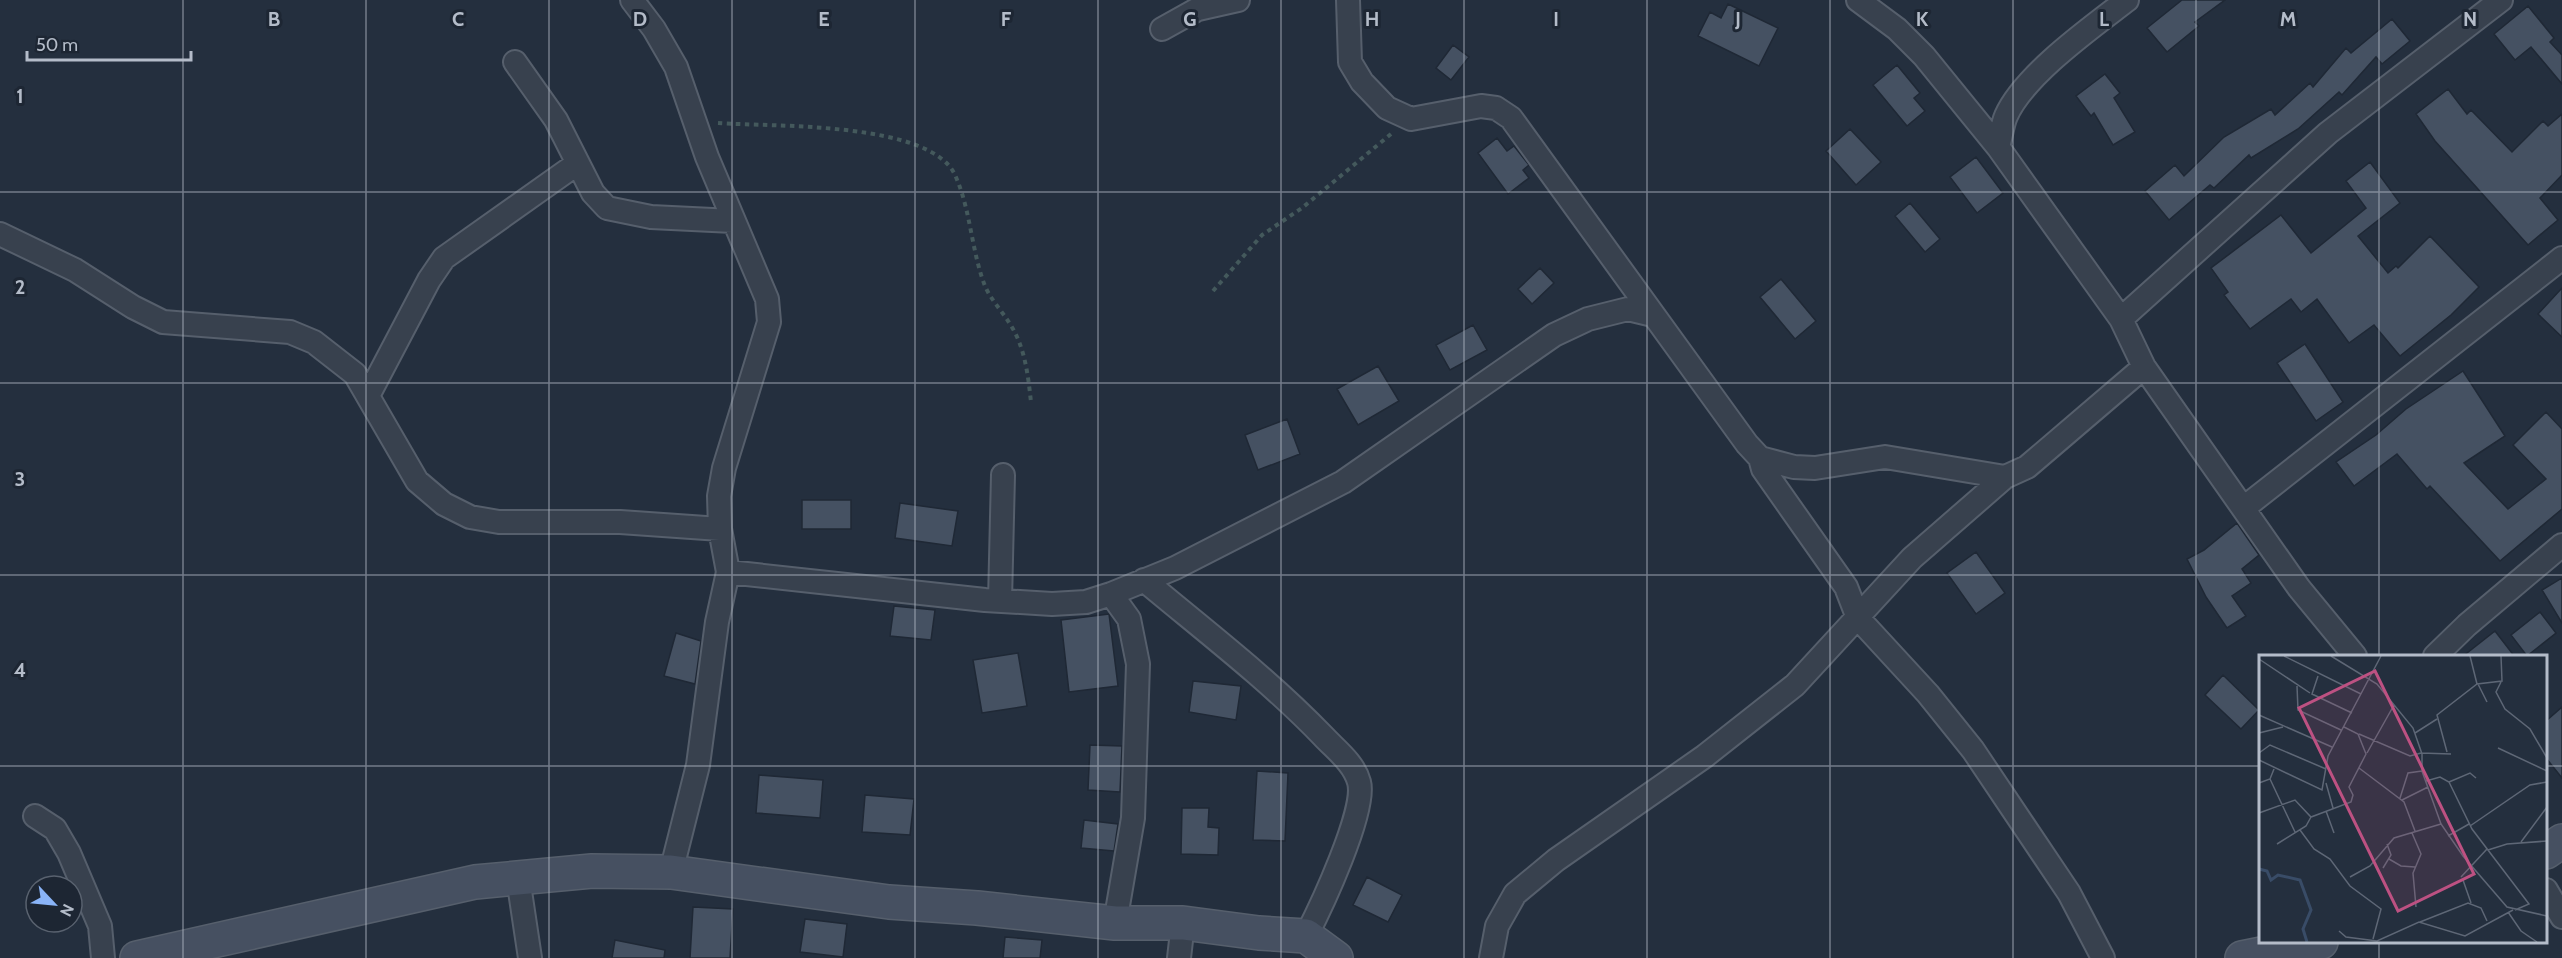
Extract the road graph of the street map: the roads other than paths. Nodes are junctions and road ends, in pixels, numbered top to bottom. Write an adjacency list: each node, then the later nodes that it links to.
1 (632, 0): 11 (street)
2 (1238, 0): 7 (street)
3 (1348, 0): 14 (street)
4 (1858, 0): 9 (street)
5 (2127, 0): 9 (street)
6 (2501, 0): 15 (street)
7 (1162, 29)
8 (515, 62): 10 (street)
9 (1998, 147): 15 (street)
10 (578, 163): 11 (street); 17 (street)
11 (733, 221): 22 (street)
12 (0, 234): 17 (street)
13 (2562, 258): 21 (street)
14 (1653, 315): 18 (street); 25 (street)
15 (2121, 320): 16 (street)
16 (2144, 367): 20 (street); 21 (street)
17 (369, 394): 22 (street)
18 (1760, 458): 20 (street); 28 (street)
19 (1002, 475): 27 (street)
20 (2005, 477): 28 (street)
21 (2245, 507): 29 (street)
22 (720, 529): 24 (street)
23 (2562, 545): 30 (street)
24 (728, 572): 27 (street); 34 (street)
25 (1144, 580): 26 (street); 40 (street)
26 (1111, 594): 27 (street); 38 (street)
27 (1000, 601)
28 (1858, 618): 47 (street); 48 (street)
29 (2353, 655)
30 (2437, 655)
31 (34, 816): 42 (street)
32 (2562, 841): 33 (street)
33 (2547, 851)
34 (671, 872): 35 (street); 38 (street)
35 (518, 878): 43 (street); 44 (street)
36 (2547, 892): 37 (street)
37 (2562, 916)
38 (1115, 923): 39 (street)
39 (1183, 923): 40 (street); 45 (street)
40 (1306, 936): 46 (street)
41 (2315, 943): 49 (street)
42 (103, 958)
43 (137, 958)
44 (530, 958)
45 (1179, 958)
46 (1336, 958)
47 (1491, 958)
48 (2103, 958)
49 (2242, 958)

